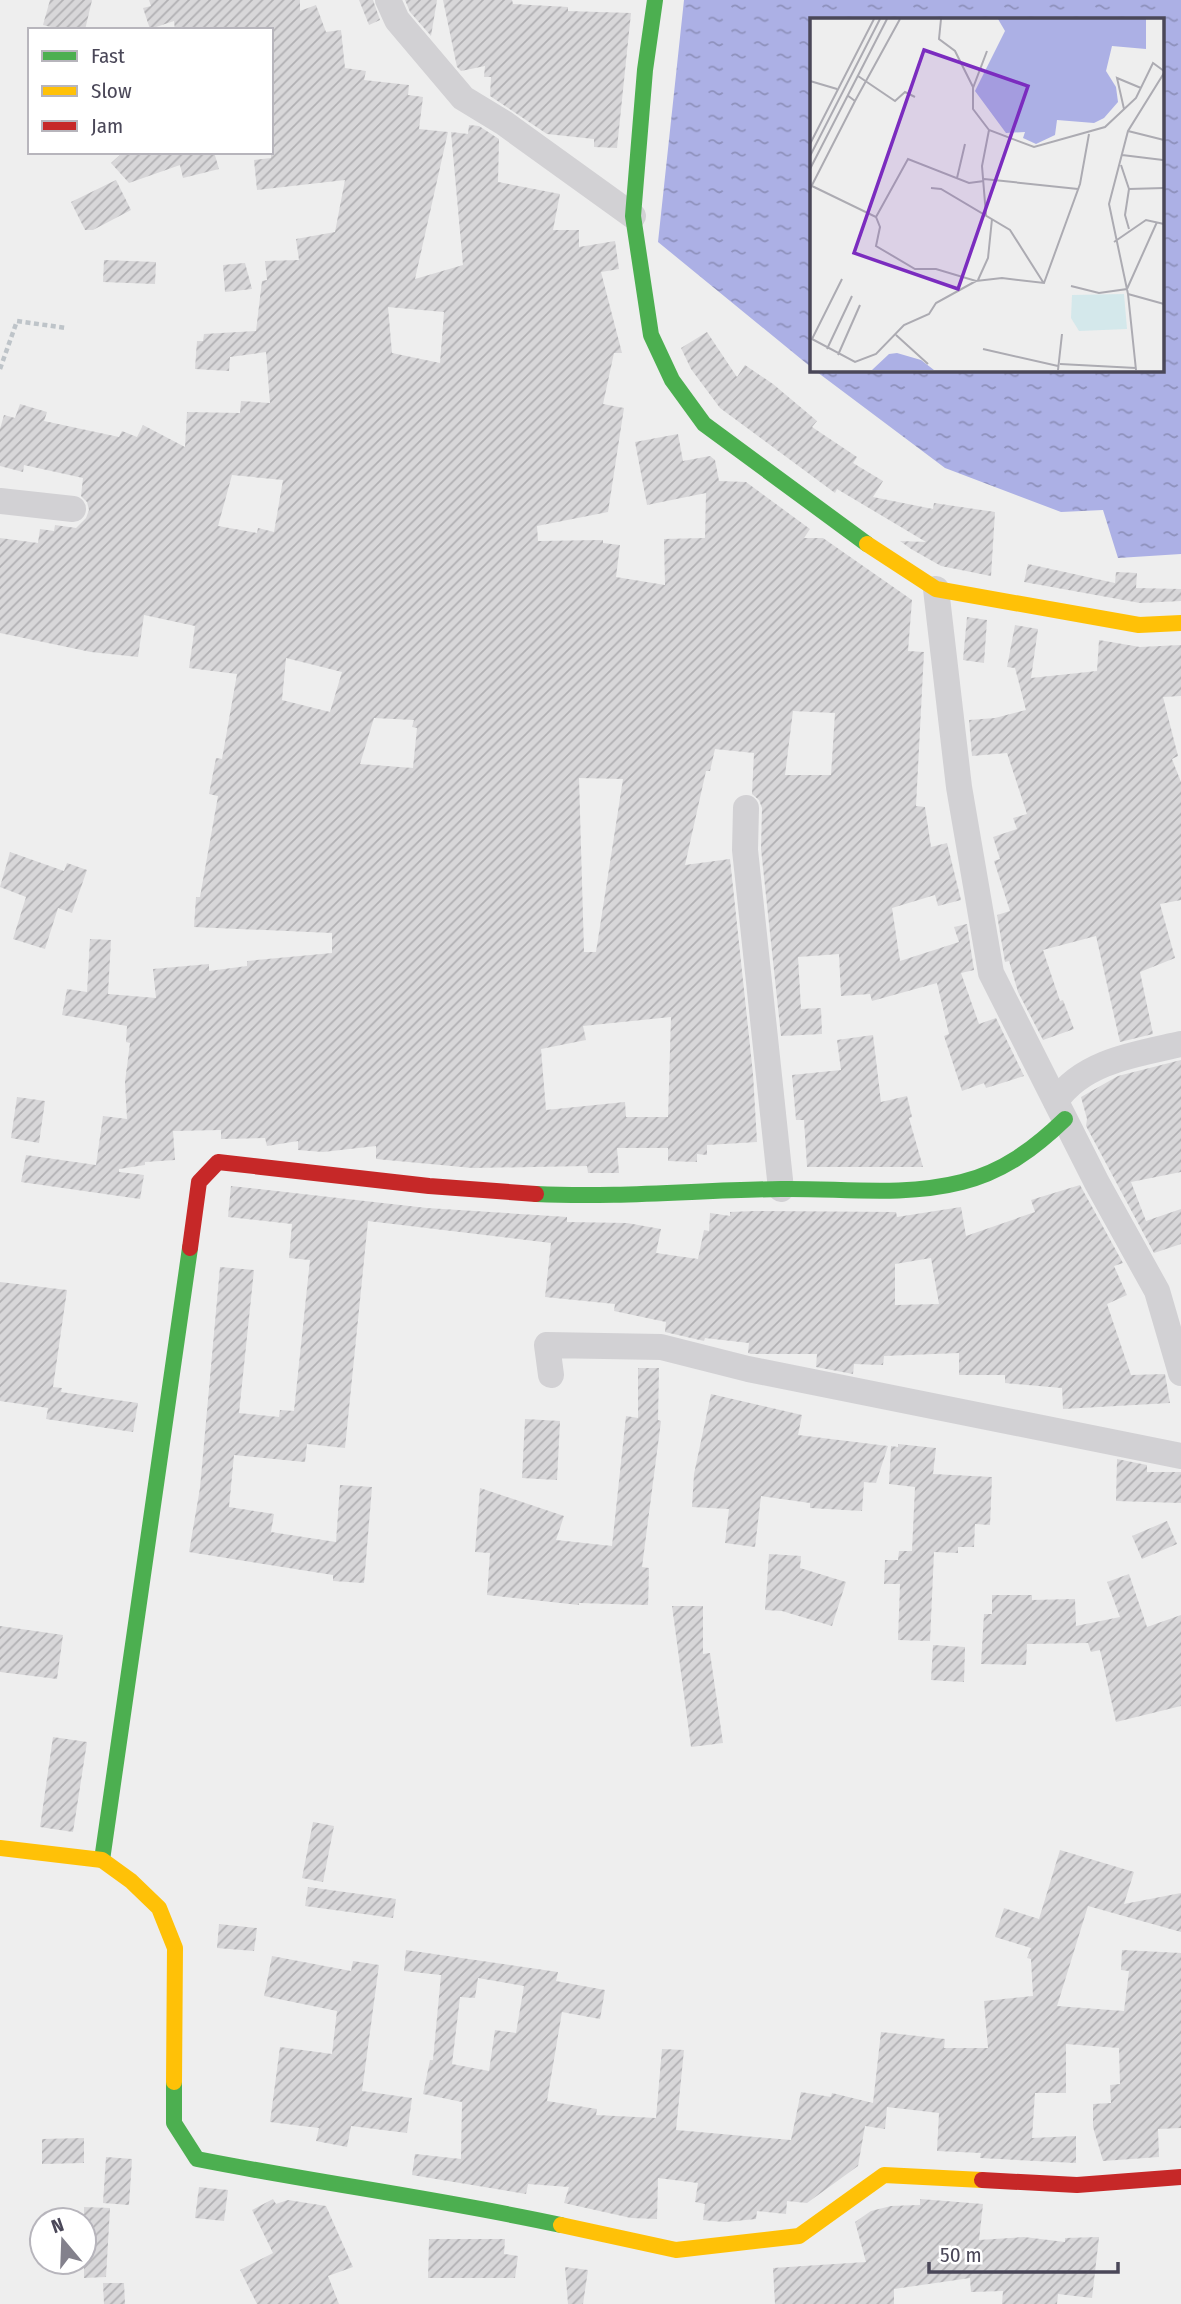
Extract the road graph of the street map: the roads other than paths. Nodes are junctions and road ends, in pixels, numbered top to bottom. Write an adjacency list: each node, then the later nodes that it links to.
1 (388, 0): 3 (street)
2 (655, 0): 3 (street)
3 (633, 216): 6 (street)
4 (0, 501): 5 (street)
5 (73, 509)
6 (936, 589): 7 (street); 10 (street)
7 (1181, 624)
8 (747, 808): 11 (street)
9 (1181, 1044): 10 (street)
10 (1060, 1110): 11 (street); 12 (street)
11 (781, 1189): 16 (street)
12 (1181, 1373)
13 (551, 1375): 14 (street)
14 (1181, 1456)
15 (0, 1848): 16 (street)
16 (102, 1860): 17 (street)
17 (1181, 2177)

